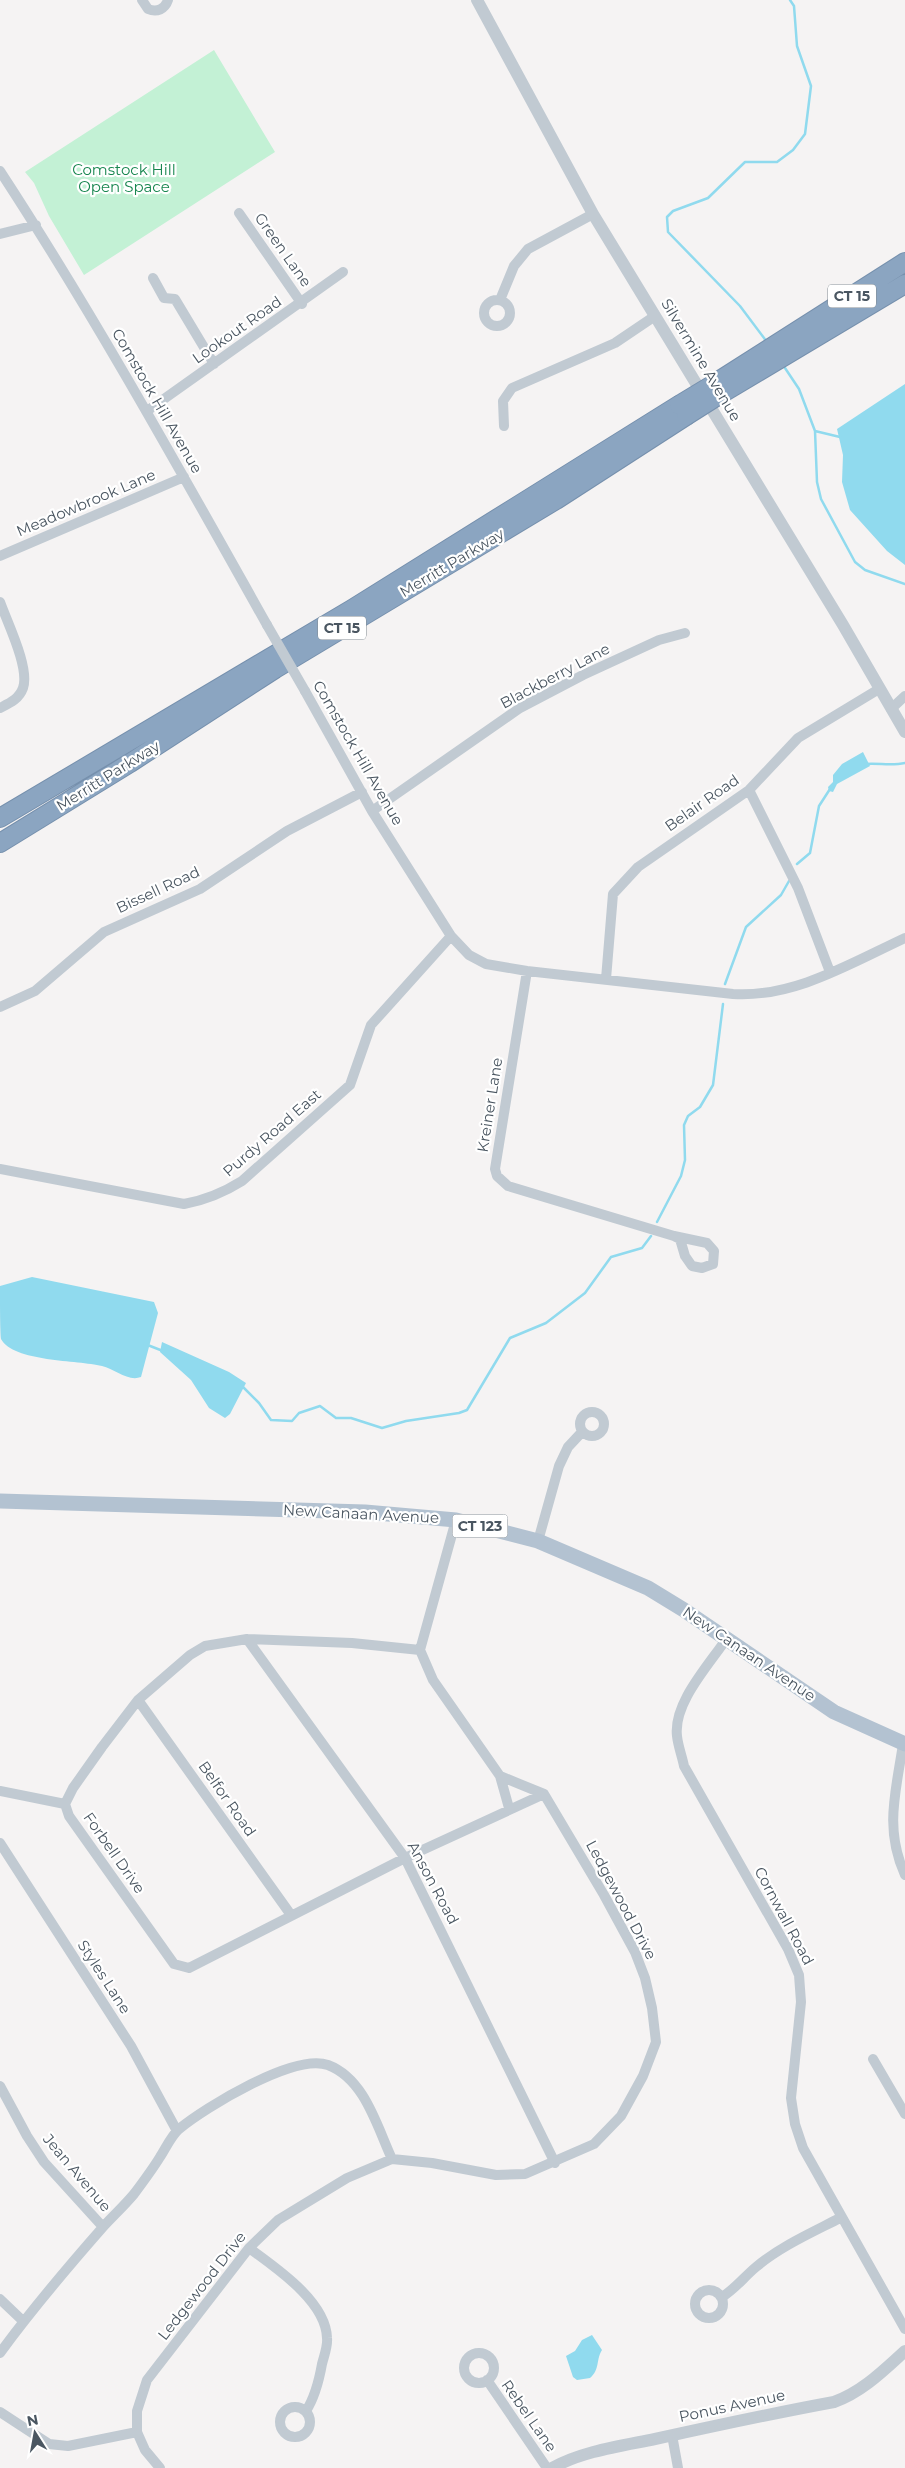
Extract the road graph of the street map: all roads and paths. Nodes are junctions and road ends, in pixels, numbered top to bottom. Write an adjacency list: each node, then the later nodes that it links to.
1 (142, 0): 2 (street)
2 (168, 0)
3 (477, 0): 6 (street, Silvermine Avenue)
4 (0, 171): 7 (street, Comstock Hill Avenue)
5 (239, 212): 14 (street, Green Lane)
6 (593, 214): 13 (street); 15 (street, Silvermine Avenue)
7 (36, 225): 8 (street); 19 (street, Comstock Hill Avenue)
8 (0, 234)
9 (905, 262): 16 (highway, Merritt Parkway / CT 15)
10 (343, 272): 14 (street, Lookout Road)
11 (153, 278): 17 (street)
12 (900, 287): 16 (highway, Merritt Parkway / CT 15)
13 (500, 300)
14 (302, 304): 17 (street, Lookout Road)
15 (655, 316): 20 (street); 25 (street, Silvermine Avenue)
16 (803, 336): 18 (highway, Merritt Parkway / CT 15, bridge)
17 (214, 364): 19 (street, Lookout Road)
18 (682, 410): 33 (highway, Merritt Parkway / CT 15); 34 (highway, Merritt Parkway / CT 15)
19 (147, 411): 21 (street, Comstock Hill Avenue)
20 (504, 426)
21 (184, 477): 22 (street, Meadowbrook Lane); 31 (street, Comstock Hill Avenue, bridge)
22 (0, 556)
23 (0, 602): 27 (street)
24 (685, 633): 32 (street, Blackberry Lane)
25 (879, 689): 28 (street, Silvermine Avenue); 30 (street, Belair Road)
26 (905, 696): 28 (street)
27 (0, 708)
28 (891, 709): 29 (street, Silvermine Avenue)
29 (905, 732)
30 (749, 790): 38 (street); 39 (street, Belair Road)
31 (362, 792): 32 (street, Comstock Hill Avenue); 40 (street, Bissell Road)
32 (372, 811): 35 (street, Comstock Hill Avenue)
33 (0, 818)
34 (0, 843)
35 (451, 936): 37 (street, Comstock Hill Avenue); 41 (street, Purdy Road East)
36 (905, 938): 38 (street, Comstock Hill Avenue)
37 (526, 971): 39 (street, Comstock Hill Avenue); 42 (street, Kreiner Lane)
38 (830, 972): 39 (street, Comstock Hill Avenue)
39 (606, 979)
40 (0, 1007)
41 (0, 1169)
42 (674, 1236)
43 (582, 1432): 46 (street)
44 (0, 1502): 45 (main road, New Canaan Avenue / CT 123)
45 (456, 1520): 46 (main road, New Canaan Avenue / CT 123); 49 (street)
46 (538, 1541): 47 (main road, New Canaan Avenue / CT 123)
47 (727, 1638): 51 (main road, New Canaan Avenue / CT 123); 67 (street, Cornwall Road)
48 (247, 1639): 49 (street, Forbell Drive); 50 (street, Forbell Drive); 58 (street, Anson Road)
49 (420, 1650): 52 (street)
50 (138, 1700): 55 (street, Forbell Drive); 60 (street, Belfor Road)
51 (904, 1744): 59 (street)
52 (500, 1776): 54 (street); 56 (street)
53 (0, 1792): 55 (street)
54 (544, 1794): 56 (street, Forbell Drive); 66 (street, Ledgewood Drive)
55 (65, 1804): 60 (street, Forbell Drive)
56 (509, 1808): 58 (street, Forbell Drive)
57 (0, 1843): 64 (street, Styles Lane)
58 (406, 1858): 60 (street, Forbell Drive); 66 (street, Anson Road)
59 (905, 1875)
60 (291, 1916)
61 (873, 2059): 63 (street)
62 (0, 2086): 68 (street, Jean Avenue)
63 (905, 2114)
64 (177, 2131): 65 (street); 68 (street)
65 (392, 2159): 66 (street, Ledgewood Drive); 69 (street, Ledgewood Drive)
66 (555, 2163)
67 (840, 2218): 71 (street); 73 (street, Cornwall Road)
68 (103, 2227): 72 (street)
69 (249, 2248): 77 (street); 79 (street, Ledgewood Drive)
70 (0, 2298): 72 (street)
71 (722, 2298)
72 (23, 2321): 75 (street)
73 (905, 2329)
74 (905, 2351): 80 (street, Ponus Avenue)
75 (0, 2353)
76 (487, 2380): 82 (street, Rebel Lane)
77 (306, 2411)
78 (0, 2412): 79 (street)
79 (137, 2432): 81 (street)
80 (672, 2435): 83 (street, Ponus Avenue); 84 (street)
81 (160, 2468)
82 (547, 2468)
83 (552, 2468)
84 (678, 2468)

